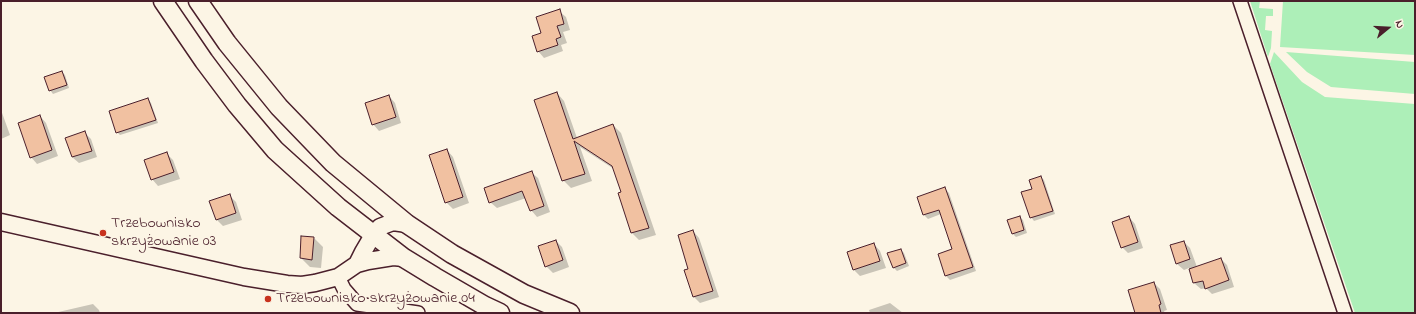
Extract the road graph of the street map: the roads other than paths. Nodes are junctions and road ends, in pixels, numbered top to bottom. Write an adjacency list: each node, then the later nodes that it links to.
1 (163, 1): 6 (main road)
2 (198, 1): 5 (main road)
3 (1240, 1): 13 (street)
4 (1, 222): 9 (street)
5 (407, 224): 6 (street); 12 (main road)
6 (373, 235): 7 (main road); 8 (street)
7 (404, 258): 8 (street); 11 (main road)
8 (357, 264): 9 (street)
9 (338, 277): 10 (street)
10 (418, 313)
11 (500, 313)
12 (570, 313)
13 (1346, 313)

